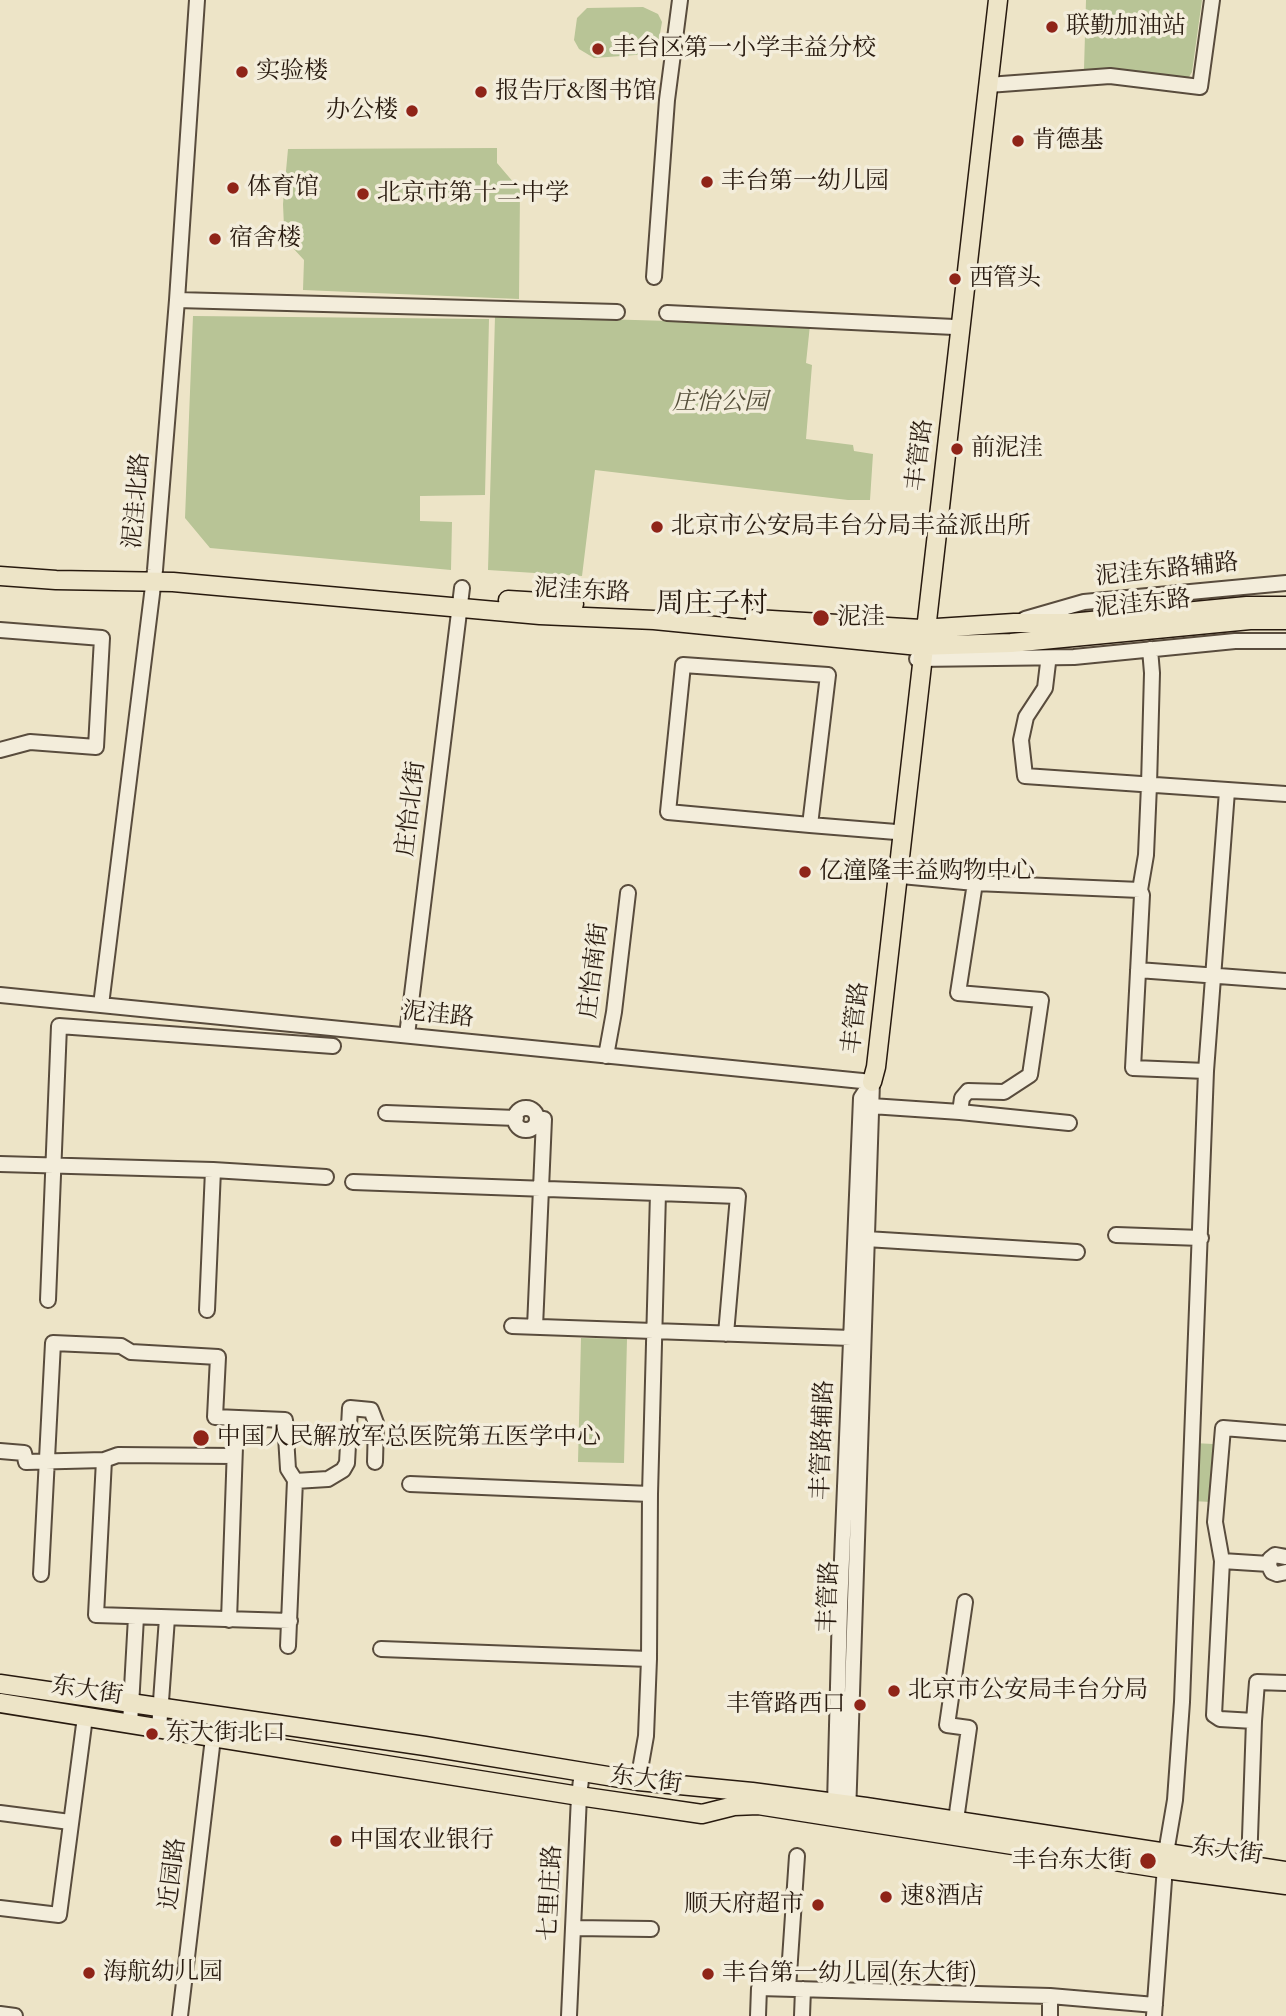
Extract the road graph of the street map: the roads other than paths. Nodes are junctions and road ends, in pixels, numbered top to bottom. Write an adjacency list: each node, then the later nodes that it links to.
1 (197, 0): 8 (street, 泥洼北路)
2 (680, 0): 7 (street)
3 (990, 0): 11 (main road, 丰管路)
4 (998, 0): 6 (main road, 丰管路)
5 (1212, 0): 6 (street)
6 (988, 85): 22 (main road, 丰管路)
7 (654, 277)
8 (177, 300): 9 (street); 13 (street, 泥洼北路)
9 (617, 312)
10 (667, 313): 11 (street)
11 (954, 327): 22 (main road, 丰管路)
12 (0, 565): 13 (main road, 泥洼东路)
13 (154, 575): 14 (main road, 泥洼东路); 16 (main road, 泥洼东路); 41 (street, 泥洼北路)
14 (0, 576)
15 (1286, 583): 19 (street, 泥洼东路辅路)
16 (461, 598): 22 (main road, 泥洼东路); 42 (street, 庄怡北街)
17 (1286, 606): 19 (main road, 泥洼东路)
18 (1286, 620): 22 (main road, 泥洼东路)
19 (1014, 623): 22 (main road, 泥洼东路)
20 (0, 630): 26 (street)
21 (1286, 640): 23 (street)
22 (921, 645): 23 (street); 32 (main road, 丰管路); 33 (main road, 丰管路)
23 (1150, 649): 28 (street)
24 (1048, 663): 28 (street)
25 (0, 740): 26 (street)
26 (30, 743): 27 (street)
27 (0, 750)
28 (1149, 785): 29 (street); 35 (street)
29 (1227, 791): 30 (street); 38 (street)
30 (1286, 794)
31 (810, 825): 31 (street); 32 (street)
32 (896, 832): 33 (main road, 丰管路)
33 (894, 875): 34 (street); 46 (main road, 丰管路)
34 (975, 883): 35 (street); 48 (street)
35 (1140, 890): 37 (street)
36 (628, 893): 44 (street, 庄怡南街)
37 (1138, 970): 38 (street); 45 (street)
38 (1213, 977): 39 (street); 45 (street)
39 (1286, 981)
40 (0, 995): 41 (street, 泥洼路)
41 (101, 1004): 42 (street, 泥洼路)
42 (407, 1035): 44 (street, 泥洼路)
43 (333, 1046): 52 (street)
44 (606, 1055): 46 (street, 泥洼路)
45 (1206, 1071): 61 (street)
46 (872, 1082): 47 (street, 丰管路); 58 (street, 丰管路辅路)
47 (871, 1105): 48 (street); 60 (street, 丰管路)
48 (960, 1112): 50 (street)
49 (386, 1113): 56 (street)
50 (1069, 1123)
51 (0, 1164): 52 (street)
52 (54, 1164): 53 (street); 63 (street)
53 (213, 1170): 54 (street); 64 (street)
54 (326, 1177)
55 (353, 1182): 56 (street)
56 (541, 1189): 57 (street); 66 (street)
57 (658, 1193): 67 (street); 68 (street)
58 (856, 1212): 60 (street); 69 (street, 丰管路辅路)
59 (1116, 1235): 61 (street)
60 (866, 1237): 62 (street); 85 (street, 丰管路)
61 (1201, 1238): 115 (street)
62 (1077, 1252)
63 (48, 1300)
64 (207, 1310)
65 (512, 1326): 66 (street)
66 (536, 1327): 67 (street)
67 (654, 1332): 68 (street); 79 (street)
68 (726, 1334): 69 (street)
69 (851, 1338): 87 (street, 丰管路辅路)
70 (236, 1418): 73 (street); 75 (street); 77 (street)
71 (1286, 1433): 81 (street)
72 (0, 1451): 75 (street)
73 (234, 1456): 74 (street); 90 (street)
74 (104, 1460): 75 (street); 88 (street)
75 (47, 1462): 84 (street)
76 (375, 1462): 77 (street)
77 (295, 1481): 91 (street)
78 (410, 1484): 79 (street)
79 (650, 1494): 94 (street)
80 (1286, 1557): 82 (street)
81 (1222, 1561): 82 (street); 101 (street)
82 (1269, 1564): 83 (street)
83 (1286, 1572)
84 (41, 1574)
85 (855, 1580): 87 (street); 109 (street, 丰管路)
86 (965, 1602): 112 (street)
87 (840, 1608): 109 (street, 丰管路辅路)
88 (136, 1617): 89 (street); 98 (street)
89 (167, 1618): 90 (street); 99 (street)
90 (229, 1619): 91 (street)
91 (290, 1621): 92 (street)
92 (288, 1646)
93 (381, 1649): 94 (street)
94 (649, 1660): 106 (street)
95 (1286, 1683): 101 (street)
96 (0, 1684): 98 (main road, 东大街)
97 (0, 1703): 100 (main road, 东大街)
98 (132, 1704): 99 (main road, 东大街); 102 (street)
99 (161, 1709): 103 (street); 105 (main road, 东大街)
100 (85, 1717): 102 (main road, 东大街); 113 (street)
101 (1254, 1721): 116 (street)
102 (130, 1724): 103 (main road, 东大街)
103 (159, 1729): 104 (main road, 东大街)
104 (213, 1738): 108 (main road, 东大街); 127 (street, 近园路)
105 (582, 1772): 106 (main road, 东大街); 108 (street, 七里庄路)
106 (638, 1781): 107 (main road, 东大街)
107 (704, 1788): 109 (main road, 东大街); 111 (main road)
108 (579, 1796): 111 (main road, 东大街); 120 (street, 七里庄路)
109 (844, 1809): 111 (main road, 东大街); 112 (main road, 东大街); 115 (main road, 东大街)
110 (0, 1813): 113 (street)
111 (708, 1813)
112 (956, 1820): 115 (main road, 东大街)
113 (70, 1822): 119 (street)
114 (797, 1856): 122 (street)
115 (1165, 1861): 116 (main road, 东大街); 118 (main road, 东大街); 124 (street)
116 (1249, 1866): 117 (main road, 东大街)
117 (1286, 1871)
118 (1286, 1885)
119 (0, 1908)
120 (573, 1928): 121 (street); 128 (street, 七里庄路)
121 (651, 1929)
122 (796, 1989): 123 (street); 129 (street); 130 (street)
123 (1050, 1996): 124 (street); 131 (street)
124 (1154, 2010)
125 (0, 2014): 126 (street)
126 (15, 2016)
127 (180, 2016)
128 (569, 2016)
129 (758, 2016)
130 (802, 2016)
131 (1050, 2016)

